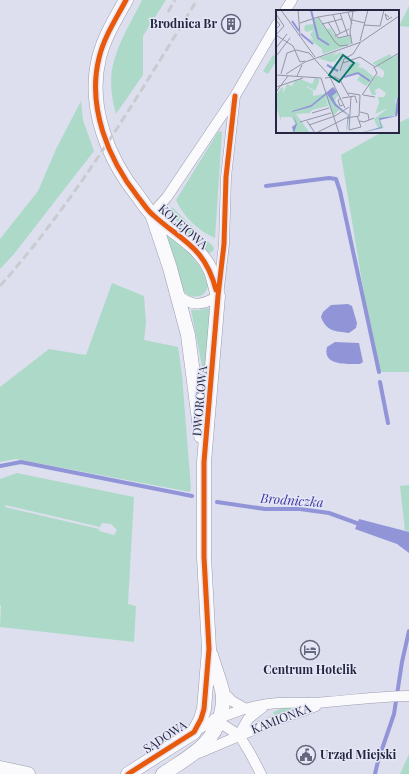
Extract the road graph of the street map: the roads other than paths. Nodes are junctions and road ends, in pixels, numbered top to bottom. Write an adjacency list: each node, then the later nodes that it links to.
1 (126, 0): 6 (street, KOLEJOWA)
2 (292, 0): 3 (street)
3 (286, 10)
4 (276, 26): 5 (street, DWORCOWA)
5 (235, 96): 6 (street, DWORCOWA); 8 (street, DWORCOWA)
6 (152, 214): 7 (street, DWORCOWA); 8 (street, KOLEJOWA)
7 (177, 294): 8 (street); 9 (street, DWORCOWA)
8 (218, 296): 9 (street, DWORCOWA)
9 (204, 462): 10 (street, DWORCOWA)
10 (209, 649): 11 (street, DWORCOWA); 13 (street, DWORCOWA)
11 (222, 691): 16 (street, KAMIONKA); 17 (street, DWORCOWA)
12 (409, 696): 14 (street, KAMIONKA)
13 (205, 703): 17 (street); 18 (street, SĄDOWA)
14 (324, 703): 15 (street, KAMIONKA); 19 (street, KAMIONKA)
15 (266, 705): 16 (street, KAMIONKA); 19 (street, KAMIONKA)
16 (246, 709): 17 (street, KAMIONKA)
17 (218, 720): 18 (street, KAMIONKA); 19 (street, KAMIONKA); 20 (street)
18 (194, 732): 23 (street, SĄDOWA)
19 (239, 735): 20 (street, KAMIONKA); 25 (street)
20 (193, 755): 24 (street)
21 (0, 768): 22 (street)
22 (28, 774)
23 (128, 774)
24 (163, 774)
25 (261, 774)

